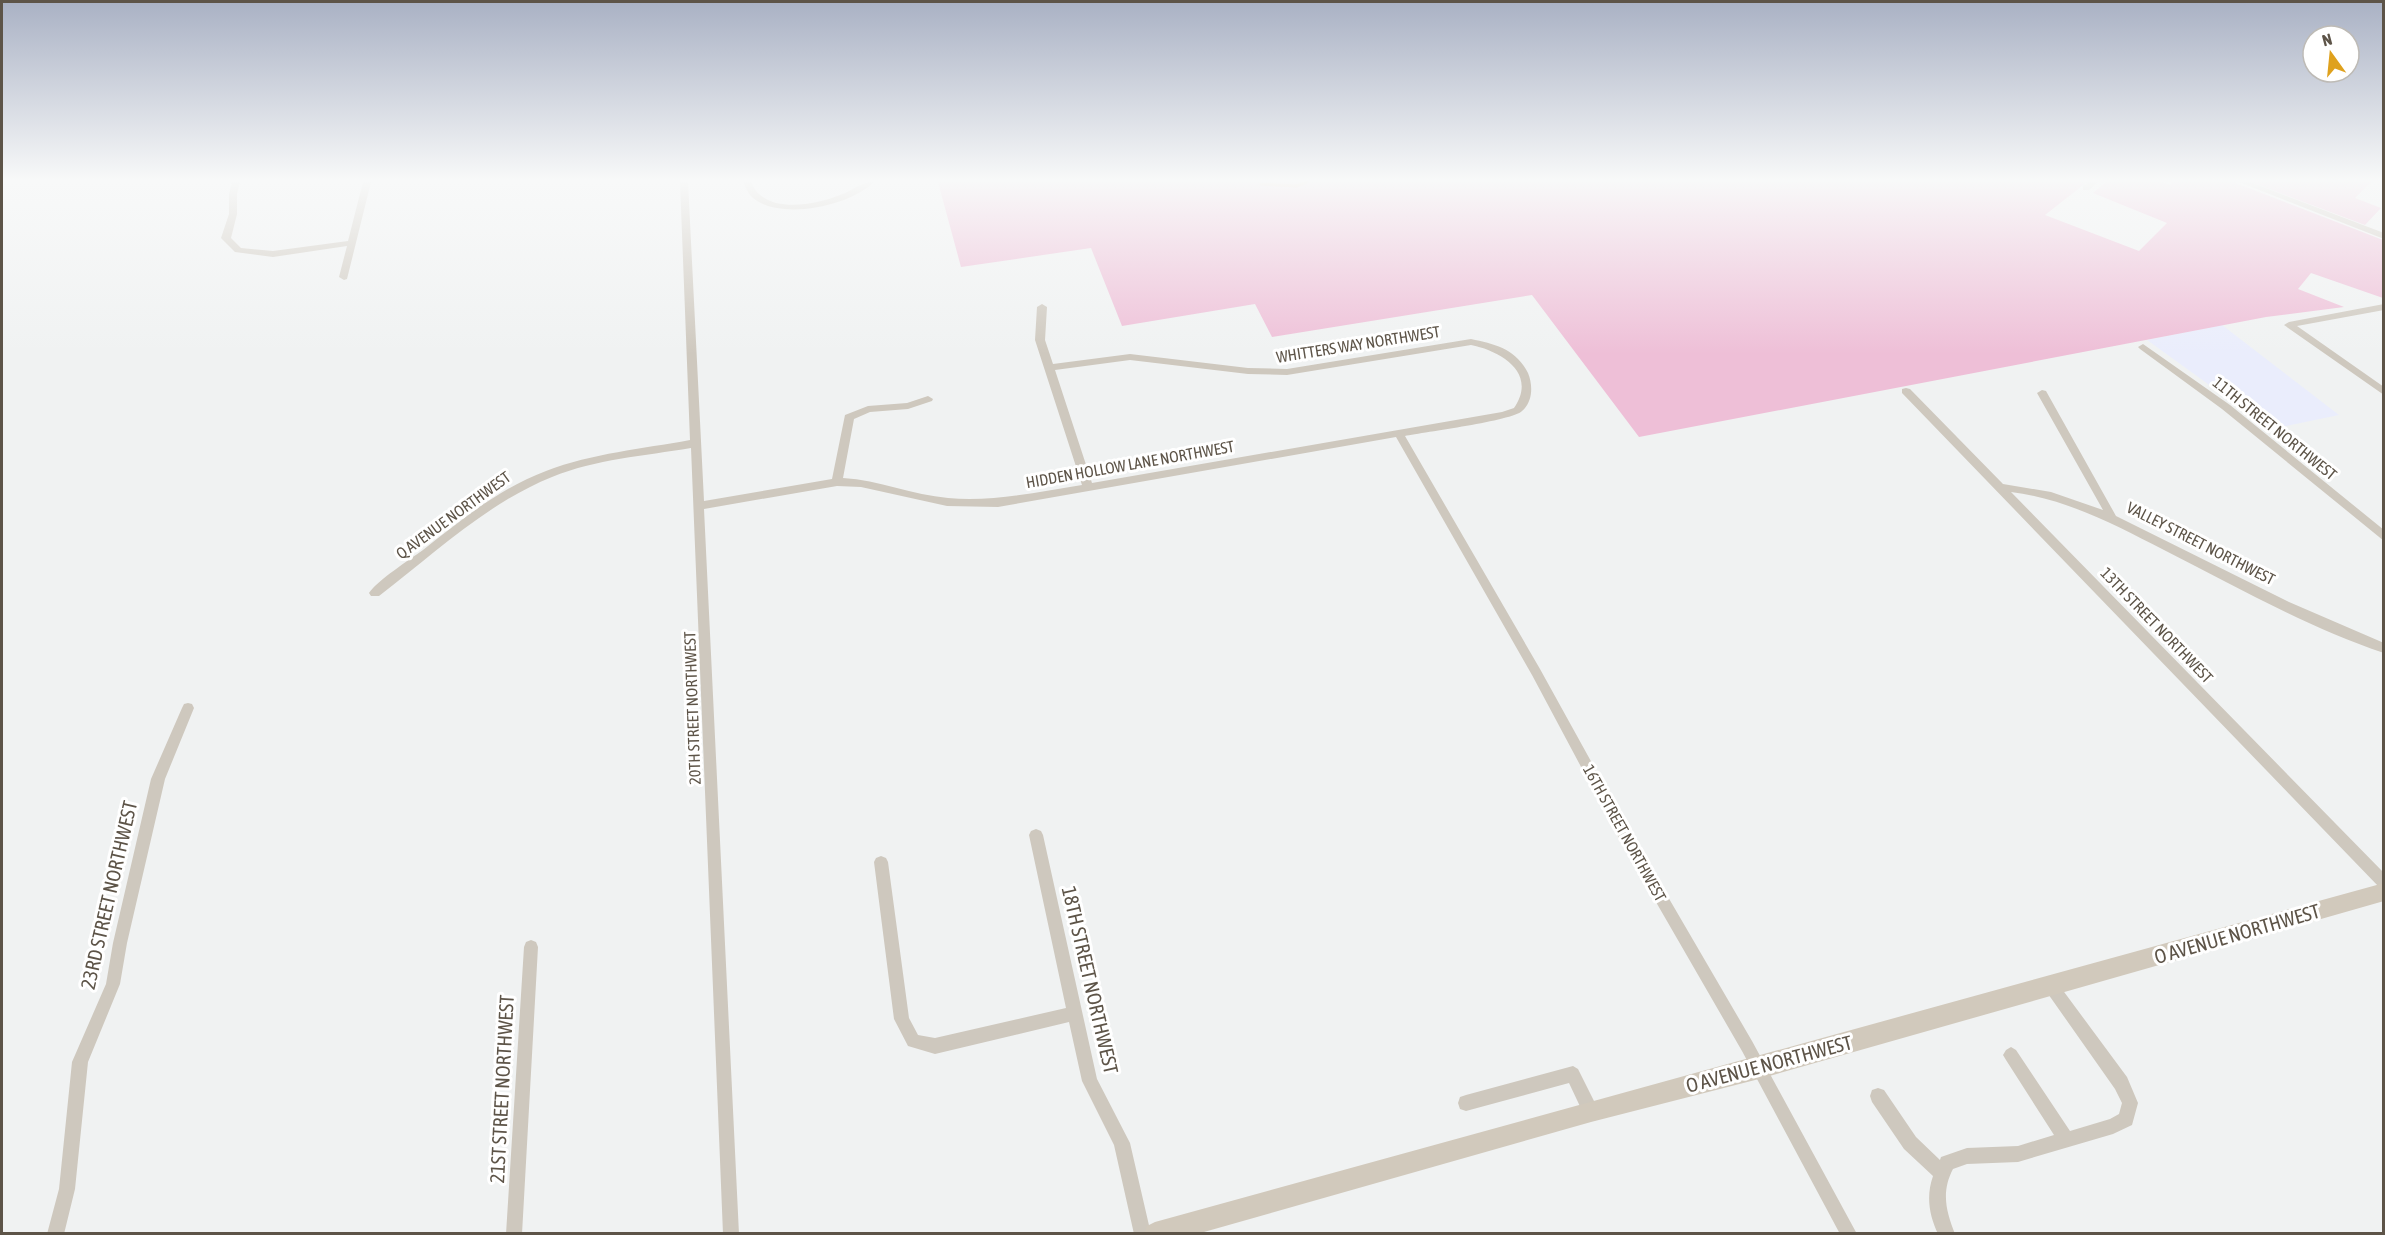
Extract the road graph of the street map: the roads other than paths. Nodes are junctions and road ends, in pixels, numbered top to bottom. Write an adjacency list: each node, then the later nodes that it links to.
1 (228, 240): 4 (street)
2 (353, 240): 4 (street)
3 (687, 240): 16 (street, 20TH STREET NORTHWEST)
4 (352, 243): 5 (street)
5 (344, 277)
6 (1042, 307): 9 (street)
7 (2384, 307): 12 (street)
8 (2143, 347): 22 (street, 11TH STREET NORTHWEST)
9 (1049, 368): 10 (street, WHITTERS WAY NORTHWEST); 18 (street)
10 (1520, 369): 15 (street, HIDDEN HOLLOW LANE NORTHWEST)
11 (1906, 391): 19 (street, 13TH STREET NORTHWEST)
12 (2384, 392)
13 (2042, 393): 21 (street)
14 (928, 399): 17 (street)
15 (1399, 434): 18 (street, HIDDEN HOLLOW LANE NORTHWEST); 34 (street, 16TH STREET NORTHWEST)
16 (696, 443): 20 (street, 20TH STREET NORTHWEST); 23 (street, Q AVENUE NORTHWEST)
17 (837, 482): 18 (street, HIDDEN HOLLOW LANE NORTHWEST); 20 (street, HIDDEN HOLLOW LANE NORTHWEST)
18 (1088, 487)
19 (1998, 487): 21 (street, VALLEY STREET NORTHWEST); 28 (street, 13TH STREET NORTHWEST)
20 (700, 506): 42 (street, 20TH STREET NORTHWEST)
21 (2112, 516): 24 (street, VALLEY STREET NORTHWEST)
22 (2384, 537)
23 (375, 593)
24 (2384, 648)
25 (188, 708): 40 (street, 23RD STREET NORTHWEST)
26 (1036, 835): 32 (street, 18TH STREET NORTHWEST)
27 (881, 862): 32 (street)
28 (2384, 883)
29 (2384, 892): 31 (street, O AVENUE NORTHWEST)
30 (531, 947): 41 (street, 21ST STREET NORTHWEST)
31 (2051, 986): 34 (street, O AVENUE NORTHWEST); 38 (street)
32 (1076, 1013): 43 (street, 18TH STREET NORTHWEST)
33 (2011, 1055): 38 (street)
34 (1759, 1068): 37 (street, O AVENUE NORTHWEST); 45 (street, 16TH STREET NORTHWEST)
35 (1878, 1096): 39 (street)
36 (1466, 1103): 37 (street)
37 (1591, 1111): 44 (street, O AVENUE NORTHWEST)
38 (2066, 1139): 39 (street)
39 (1941, 1173): 46 (street)
40 (55, 1233)
41 (514, 1233)
42 (731, 1233)
43 (1143, 1233)
44 (1155, 1233)
45 (1849, 1233)
46 (1947, 1233)

